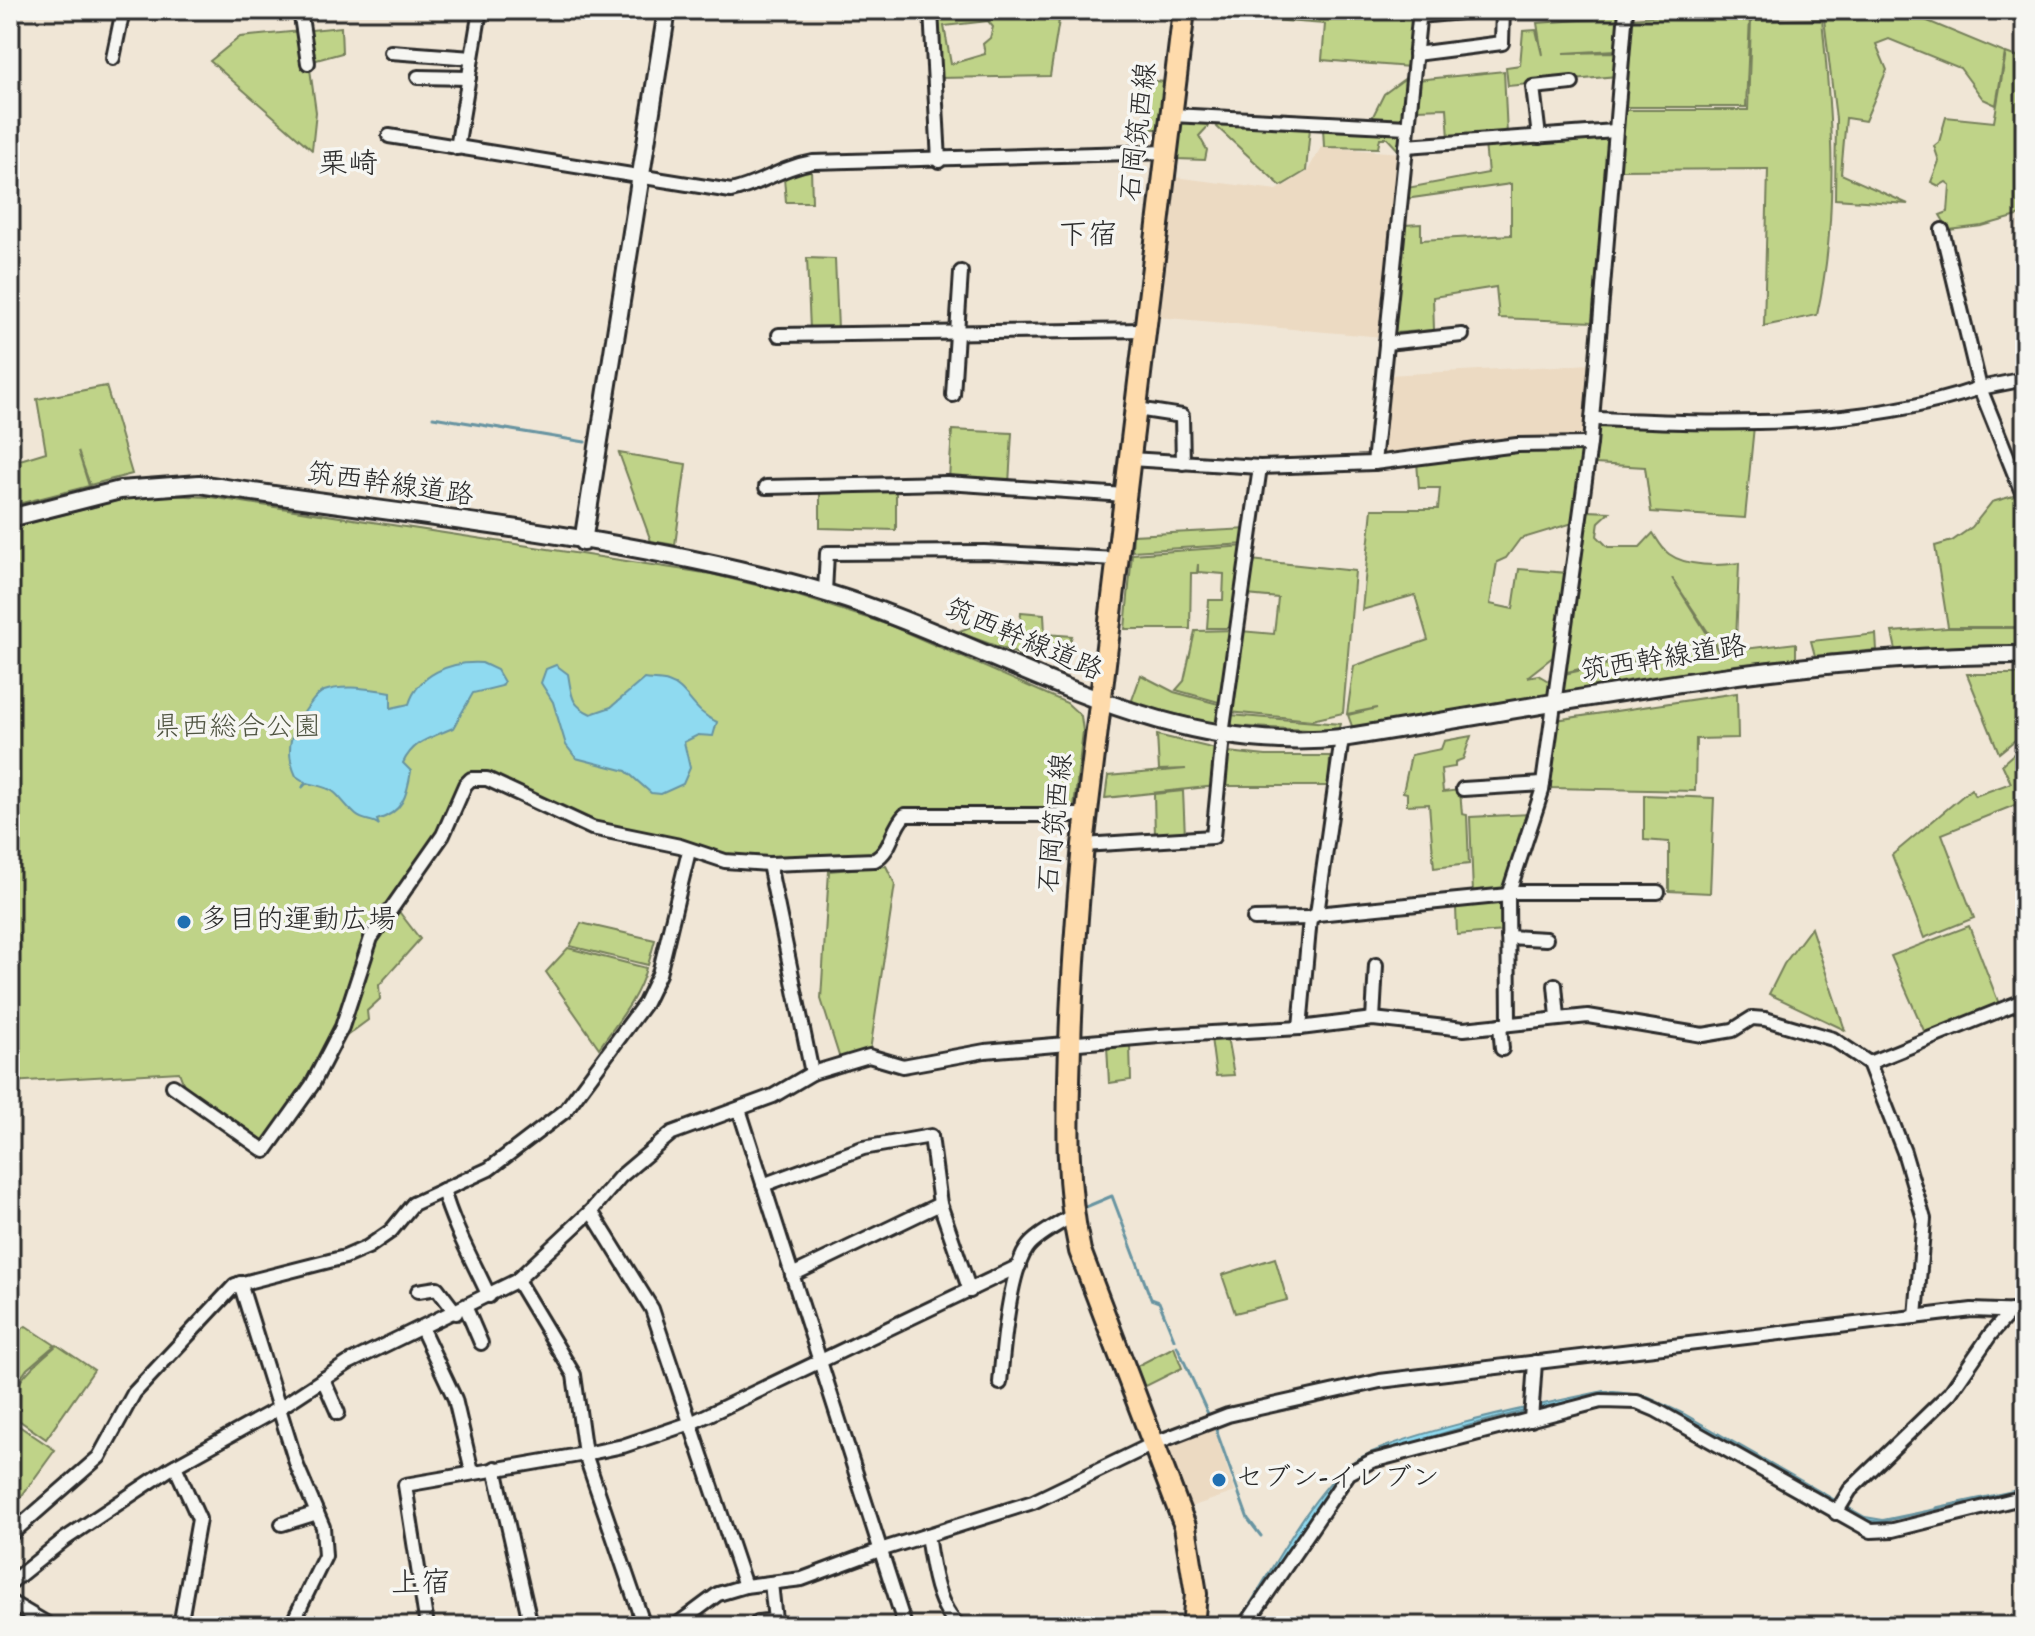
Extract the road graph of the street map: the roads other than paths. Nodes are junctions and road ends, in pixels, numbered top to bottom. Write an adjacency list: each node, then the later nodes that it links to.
1 (123, 10): 13 (street)
2 (300, 10): 15 (street)
3 (480, 10): 14 (street)
4 (667, 10): 28 (street)
5 (931, 10): 27 (street)
6 (1184, 10): 19 (main road, 石岡筑西線)
7 (1483, 10): 10 (street)
8 (1503, 10): 12 (street)
9 (1626, 10): 21 (street)
10 (1419, 13): 12 (street)
11 (391, 52): 14 (street)
12 (1415, 54): 20 (street)
13 (113, 58)
14 (472, 58): 17 (street)
15 (308, 63)
16 (418, 77): 17 (street)
17 (469, 78): 25 (street)
18 (1572, 83): 23 (street)
19 (1172, 115): 20 (street); 26 (main road, 石岡筑西線)
20 (1407, 127): 24 (street)
21 (1615, 131): 23 (street); 40 (street)
22 (389, 136): 25 (street)
23 (1539, 137): 24 (street)
24 (1406, 146): 35 (street)
25 (457, 148): 28 (street)
26 (1167, 152): 27 (street); 31 (main road, 石岡筑西線)
27 (939, 161): 28 (street)
28 (641, 176): 50 (street)
29 (1942, 230): 37 (street)
30 (961, 272): 32 (street)
31 (1146, 330): 32 (street); 39 (main road, 石岡筑西線)
32 (957, 333): 33 (street); 38 (street)
33 (779, 335)
34 (1462, 335): 35 (street)
35 (1386, 343): 44 (street)
36 (2025, 379): 37 (street)
37 (1980, 388): 40 (street); 48 (street)
38 (953, 395)
39 (1137, 409): 42 (main road, 石岡筑西線); 43 (street)
40 (1593, 419): 41 (street)
41 (1590, 444): 44 (street); 55 (street)
42 (1130, 459): 43 (street); 47 (main road, 石岡筑西線)
43 (1183, 463): 45 (street)
44 (1374, 463): 45 (street)
45 (1260, 467): 57 (street)
46 (766, 487): 47 (street)
47 (1125, 495): 51 (main road, 石岡筑西線)
48 (2025, 500)
49 (10, 518): 50 (street, 筑西幹線道路)
50 (583, 542): 52 (street, 筑西幹線道路)
51 (1116, 559): 52 (street); 54 (main road, 石岡筑西線)
52 (825, 592): 54 (street, 筑西幹線道路)
53 (2025, 655): 55 (street, 筑西幹線道路)
54 (1100, 703): 57 (street, 筑西幹線道路); 60 (main road, 石岡筑西線)
55 (1552, 705): 56 (street, 筑西幹線道路); 58 (street)
56 (1342, 738): 57 (street, 筑西幹線道路); 66 (street)
57 (1222, 740): 61 (street)
58 (1543, 784): 59 (street); 65 (street)
59 (1463, 789)
60 (1086, 815): 61 (main road, 石岡筑西線); 63 (street)
61 (1083, 845): 77 (main road, 石岡筑西線)
62 (689, 851): 63 (street); 81 (street); 84 (street)
63 (769, 864): 80 (street)
64 (1658, 892): 65 (street)
65 (1509, 893): 66 (street); 68 (street)
66 (1314, 916): 67 (street); 76 (street)
67 (1254, 919)
68 (1508, 937): 69 (street); 75 (street)
69 (1546, 939)
70 (1376, 965): 74 (street)
71 (1555, 985): 73 (street)
72 (2025, 1000): 79 (street)
73 (1558, 1017): 75 (street); 79 (street)
74 (1373, 1019): 75 (street); 76 (street)
75 (1505, 1024): 78 (street)
76 (1300, 1028): 77 (street)
77 (1070, 1045): 80 (street); 87 (main road, 石岡筑西線)
78 (1502, 1049)
79 (1869, 1063): 98 (street)
80 (812, 1073): 82 (street)
81 (173, 1086)
82 (739, 1109): 83 (street); 86 (street)
83 (763, 1185): 85 (street); 89 (street)
84 (443, 1190): 91 (street); 94 (street)
85 (940, 1204): 89 (street); 93 (street)
86 (591, 1211): 90 (street); 110 (street)
87 (1072, 1215): 88 (street); 111 (main road, 石岡筑西線)
88 (1019, 1266): 93 (street); 104 (street)
89 (792, 1275): 101 (street)
90 (517, 1280): 94 (street); 112 (street)
91 (240, 1283): 107 (street); 120 (street)
92 (418, 1291): 95 (street)
93 (970, 1291): 101 (street)
94 (489, 1296): 95 (street)
95 (461, 1310): 99 (street); 100 (street)
96 (2011, 1311): 97 (street); 98 (street); 118 (street)
97 (2025, 1312)
98 (1916, 1317): 102 (street)
99 (422, 1329): 103 (street); 105 (street)
100 (481, 1343)
101 (820, 1361): 110 (street); 122 (street)
102 (1535, 1362): 109 (street); 111 (street)
103 (323, 1379): 107 (street); 108 (street)
104 (1000, 1383)
105 (452, 1394): 106 (street); 115 (street)
106 (437, 1400)
107 (281, 1407): 113 (street); 117 (street)
108 (338, 1413)
109 (1531, 1420): 118 (street); 138 (street)
110 (691, 1423): 112 (street); 125 (street)
111 (1155, 1443): 121 (street); 137 (main road, 石岡筑西線)
112 (585, 1454): 114 (street); 132 (street)
113 (175, 1466): 123 (street); 128 (street)
114 (495, 1468): 115 (street); 131 (street)
115 (472, 1472): 130 (street)
116 (2025, 1497): 118 (street)
117 (317, 1513): 119 (street); 129 (street)
118 (1836, 1513)
119 (282, 1524)
120 (10, 1535)
121 (927, 1535): 122 (street); 136 (street)
122 (880, 1550): 124 (street); 135 (street)
123 (10, 1583)
124 (771, 1583): 125 (street); 134 (street)
125 (745, 1586): 133 (street)
126 (10, 1602): 127 (street)
127 (51, 1626)
128 (180, 1626)
129 (291, 1626)
130 (427, 1626)
131 (531, 1626)
132 (644, 1626)
133 (675, 1626)
134 (759, 1626)
135 (905, 1626)
136 (960, 1626)
137 (1193, 1626)
138 (1245, 1626)

